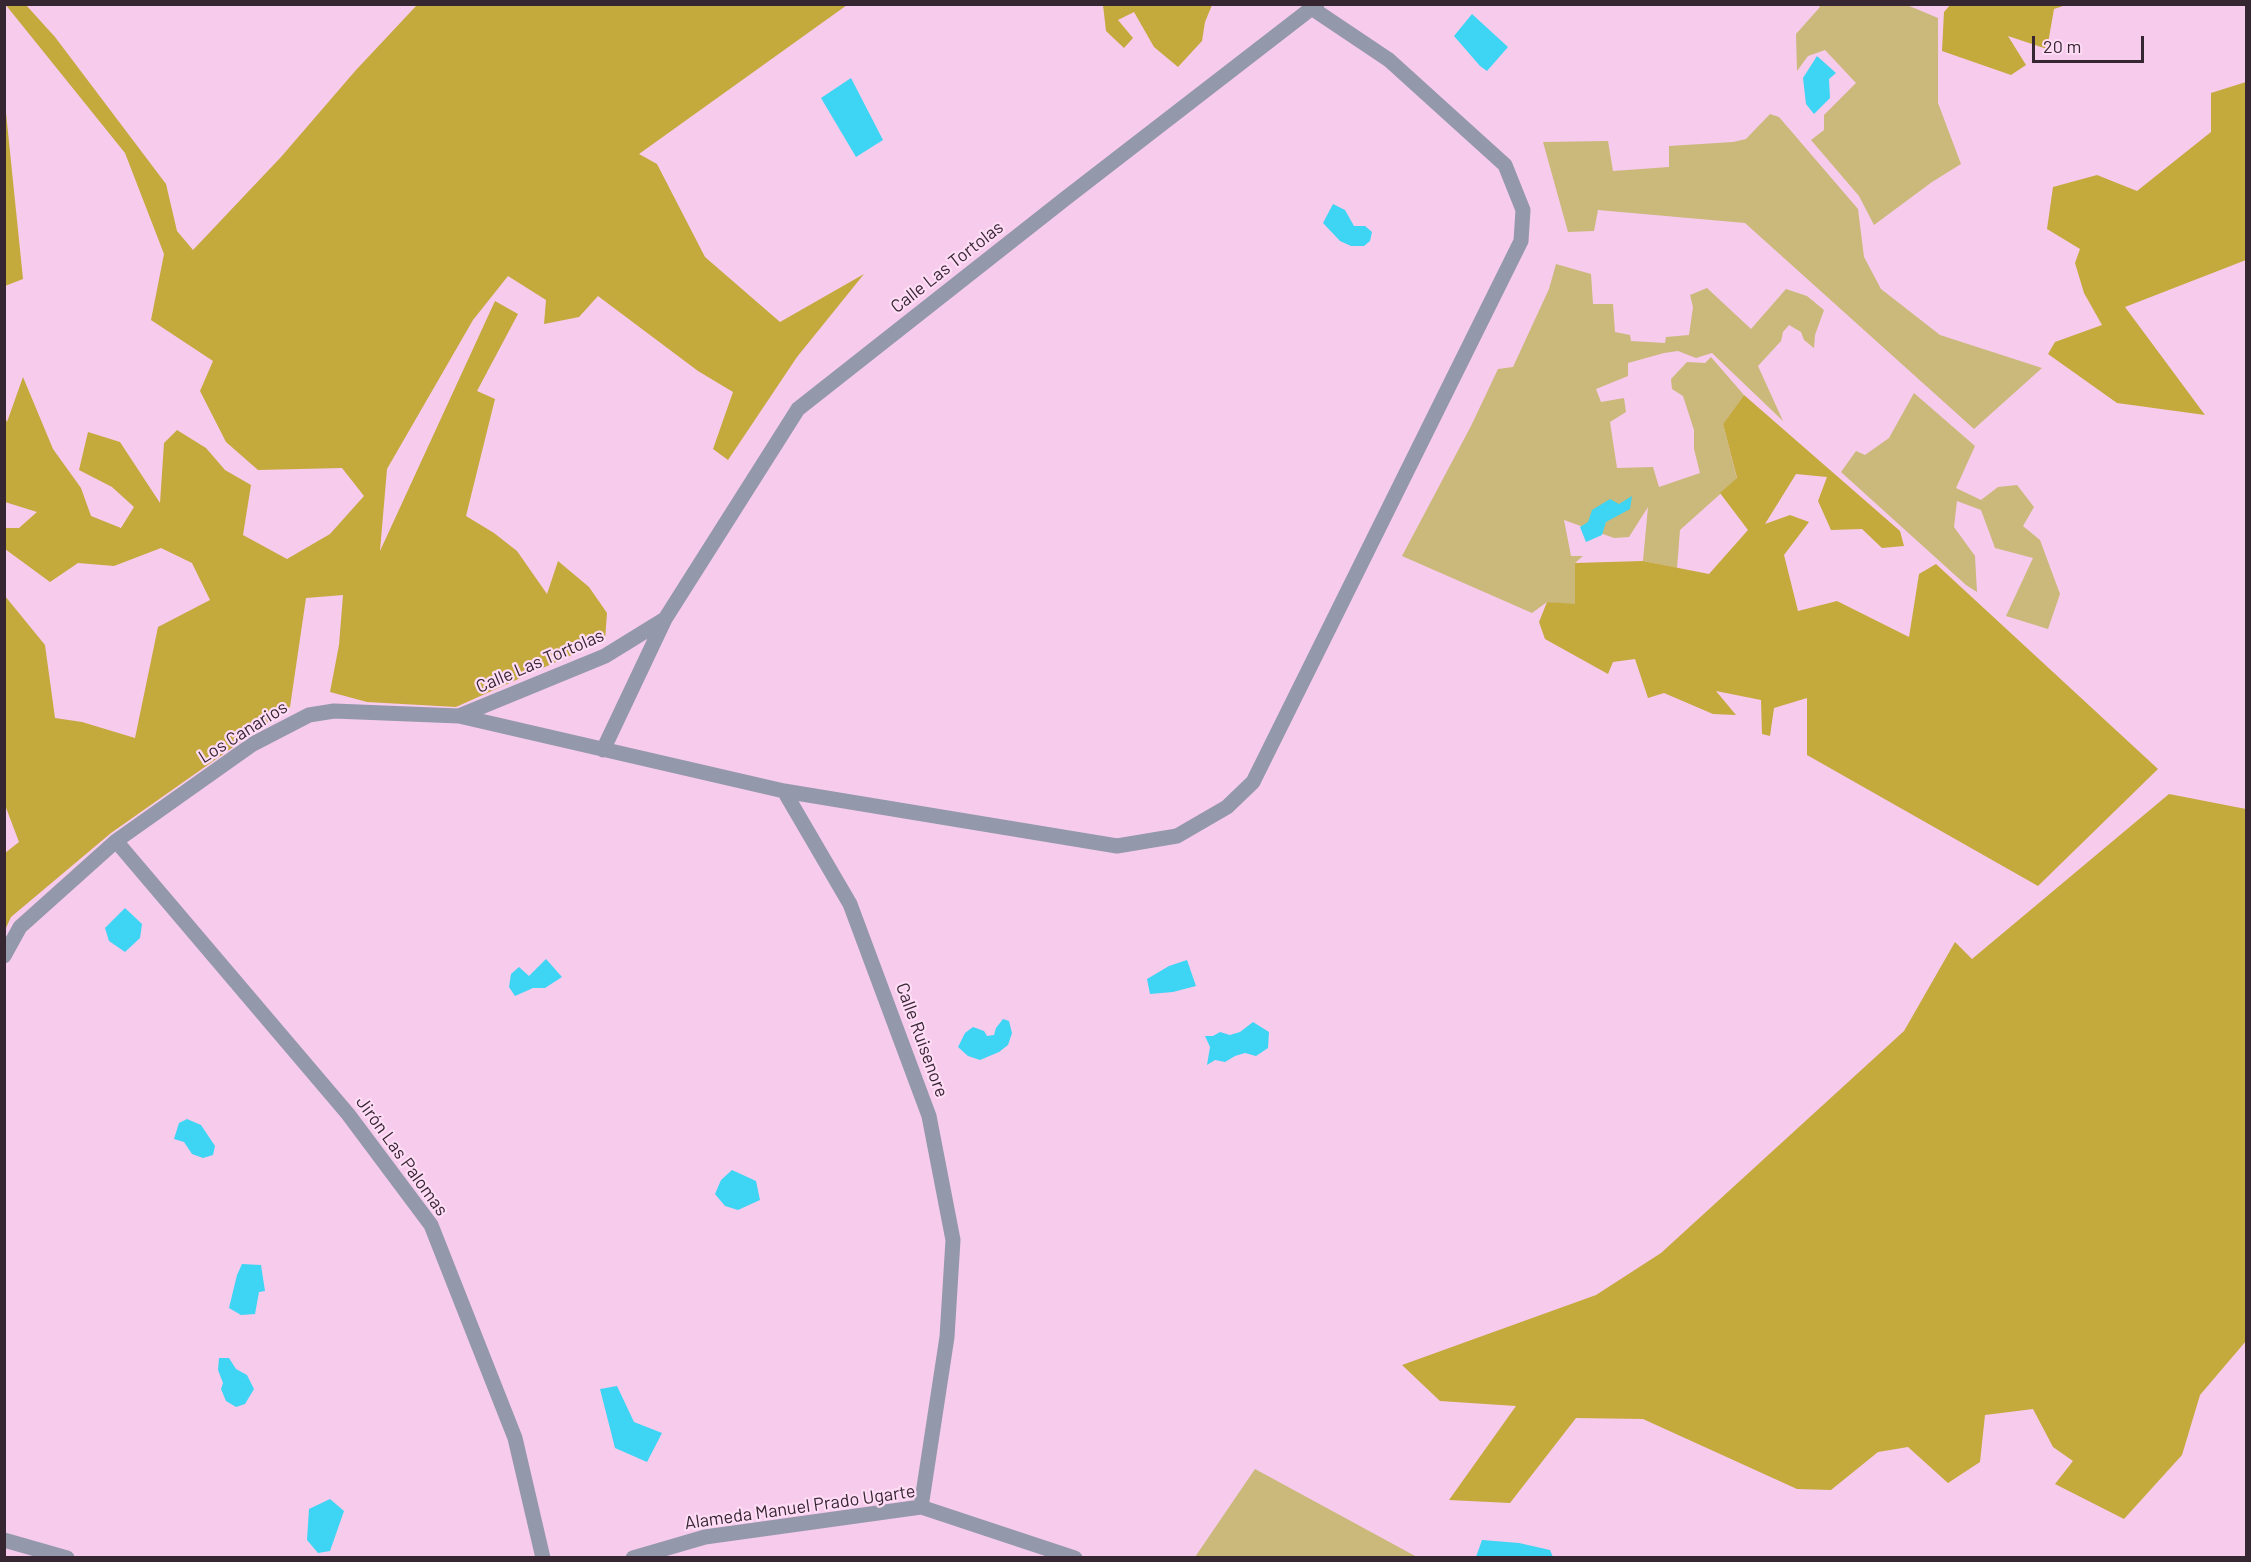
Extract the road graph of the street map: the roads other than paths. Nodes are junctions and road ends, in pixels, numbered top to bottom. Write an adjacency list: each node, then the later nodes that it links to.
1 (1315, 7): 2 (street, Calle Las Tortolas); 5 (street)
2 (665, 619): 3 (street, Calle Las Tortolas); 4 (street, Calle Las Tortolas)
3 (459, 716): 4 (street, Los Canarios); 6 (street, Los Canarios)
4 (603, 750): 5 (street)
5 (784, 791): 8 (street, Calle Ruisenore)
6 (116, 841): 7 (street, Los Canarios); 11 (street, Jirón Las Palomas)
7 (4, 956)
8 (921, 1507): 12 (street, Alameda Manuel Prado Ugarte); 13 (street, Alameda Manuel Prado Ugarte)
9 (4, 1540): 10 (street)
10 (67, 1557)
11 (543, 1557)
12 (633, 1557)
13 (1076, 1557)

